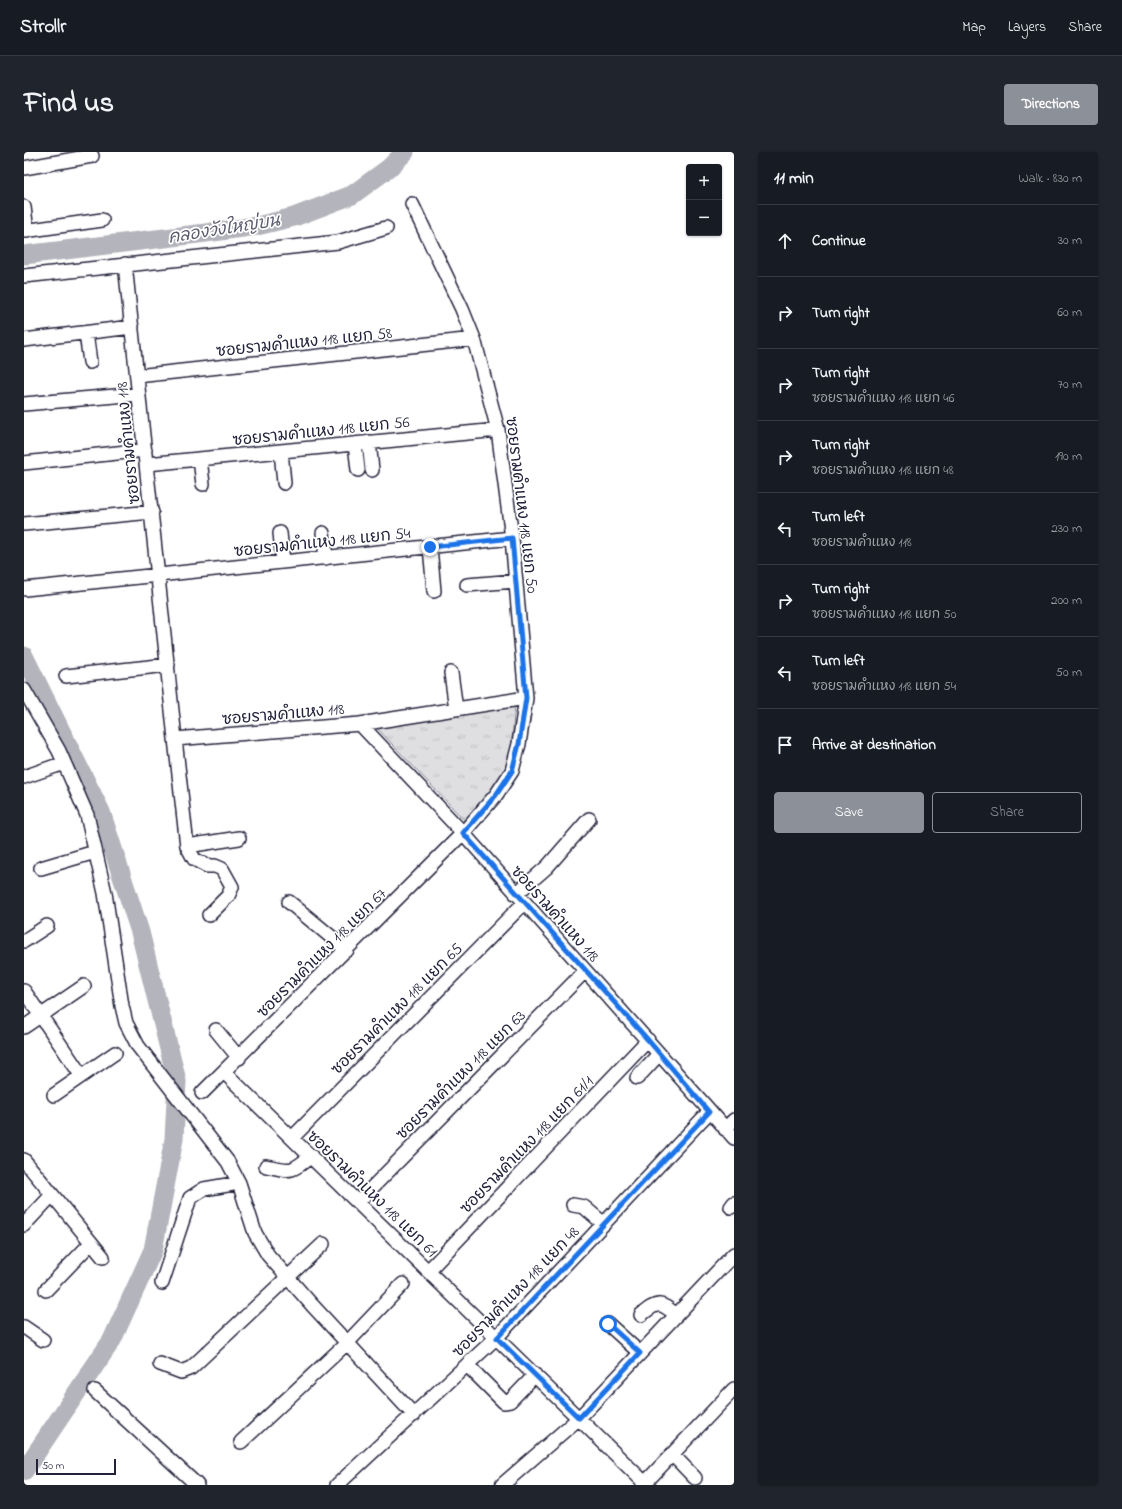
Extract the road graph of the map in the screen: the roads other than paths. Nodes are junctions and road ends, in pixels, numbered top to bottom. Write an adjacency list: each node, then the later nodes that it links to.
1 (92, 156): 2 (street)
2 (24, 168)
3 (412, 204): 12 (street, ซอยรามคำแหง 118 แยก 50)
4 (24, 207): 7 (street)
5 (102, 220): 7 (street)
6 (386, 228): 8 (street)
7 (26, 231)
8 (125, 264): 9 (street); 10 (street, ซอยรามคำแหง 118)
9 (24, 276)
10 (132, 327): 11 (street); 15 (street, ซอยรามคำแหง 118)
11 (86, 333): 13 (street); 14 (street)
12 (474, 339): 15 (street, ซอยรามคำแหง 118 แยก 58); 18 (street, ซอยรามคำแหง 118 แยก 50)
13 (24, 340)
14 (90, 362)
15 (137, 376): 16 (street, ซอยรามคำแหง 118)
16 (138, 394): 17 (street); 21 (street, ซอยรามคำแหง 118)
17 (24, 404)
18 (498, 430): 19 (street, ซอยรามคำแหง 118 แยก 56); 34 (street, ซอยรามคำแหง 118 แยก 50)
19 (369, 442): 20 (street, ซอยรามคำแหง 118 แยก 56); 27 (street)
20 (355, 444): 22 (street, ซอยรามคำแหง 118 แยก 56); 26 (street)
21 (145, 450): 24 (street); 25 (street, ซอยรามคำแหง 118)
22 (281, 451): 23 (street, ซอยรามคำแหง 118 แยก 56); 28 (street)
23 (200, 459): 25 (street, ซอยรามคำแหง 118 แยก 56); 29 (street)
24 (24, 463)
25 (147, 464): 30 (street, ซอยรามคำแหง 118)
26 (358, 470)
27 (372, 470)
28 (284, 483)
29 (203, 484)
30 (152, 512): 31 (street); 38 (street, ซอยรามคำแหง 118)
31 (24, 524)
32 (280, 533): 37 (street)
33 (323, 533): 36 (street)
34 (512, 538): 35 (street, ซอยรามคำแหง 118 แยก 54); 39 (street, ซอยรามคำแหง 118 แยก 50)
35 (430, 547): 36 (street, ซอยรามคำแหง 118 แยก 54); 42 (street)
36 (326, 558): 37 (street, ซอยรามคำแหง 118 แยก 54)
37 (284, 562): 38 (street, ซอยรามคำแหง 118 แยก 54)
38 (159, 576): 41 (street, ซอยรามคำแหง 118 แยก 54); 43 (street, ซอยรามคำแหง 118)
39 (516, 581): 40 (street); 47 (street, ซอยรามคำแหง 118 แยก 50)
40 (467, 585)
41 (24, 590)
42 (434, 591)
43 (168, 665): 45 (street); 50 (street, ซอยรามคำแหง 118)
44 (451, 673): 48 (street)
45 (66, 676)
46 (24, 690): 51 (street)
47 (526, 698): 48 (street); 54 (street, ซอยรามคำแหง 118 แยก 50)
48 (456, 709): 49 (street)
49 (360, 724): 50 (street, ซอยรามคำแหง 118); 54 (street, ซอยรามคำแหง 118)
50 (176, 739): 56 (street)
51 (64, 763): 52 (street); 57 (street)
52 (24, 777)
53 (589, 819): 59 (street, ซอยรามคำแหง 118 แยก 65)
54 (463, 833): 59 (street, ซอยรามคำแหง 118); 64 (street, ซอยรามคำแหง 118 แยก 67)
55 (239, 838): 56 (street)
56 (187, 846): 61 (street)
57 (95, 852): 58 (street); 86 (street)
58 (41, 868)
59 (520, 898): 65 (street, ซอยรามคำแหง 118); 82 (street, ซอยรามคำแหง 118 แยก 65)
60 (289, 902): 64 (street)
61 (208, 915)
62 (47, 926): 63 (street)
63 (24, 942)
64 (347, 950): 74 (street, ซอยรามคำแหง 118 แยก 67)
65 (585, 971): 71 (street, ซอยรามคำแหง 118); 88 (street, ซอยรามคำแหง 118 แยก 63)
66 (84, 986): 68 (street)
67 (24, 991): 68 (street)
68 (40, 1016): 69 (street); 76 (street)
69 (24, 1027)
70 (216, 1030): 74 (street)
71 (648, 1040): 73 (street, ซอยรามคำแหง 118); 96 (street, ซอยรามคำแหง 118 แยก 61/1)
72 (115, 1053): 76 (street)
73 (659, 1054): 77 (street); 80 (street, ซอยรามคำแหง 118)
74 (240, 1058): 75 (street, ซอยรามคำแหง 118 แยก 67)
75 (225, 1073): 78 (street, ซอยรามคำแหง 118 แยก 67); 82 (street, ซอยรามคำแหง 118 แยก 61)
76 (81, 1075): 79 (street)
77 (637, 1078)
78 (202, 1094)
79 (54, 1095)
80 (709, 1112): 81 (street, ซอยรามคำแหง 118); 90 (street, ซอยรามคำแหง 118 แยก 48)
81 (731, 1129)
82 (292, 1138): 83 (street, ซอยรามคำแหง 118 แยก 61)
83 (311, 1156): 85 (street); 88 (street, ซอยรามคำแหง 118 แยก 61)
84 (24, 1160): 87 (street)
85 (266, 1166)
86 (239, 1183): 97 (street); 98 (street)
87 (52, 1195): 91 (street); 92 (street)
88 (358, 1202): 96 (street, ซอยรามคำแหง 118 แยก 61)
89 (573, 1205): 90 (street)
90 (604, 1224): 105 (street, ซอยรามคำแหง 118 แยก 48)
91 (24, 1225)
92 (91, 1243): 95 (street); 100 (street)
93 (323, 1244): 97 (street)
94 (734, 1254): 102 (street)
95 (103, 1257)
96 (428, 1271): 105 (street, ซอยรามคำแหง 118 แยก 61)
97 (288, 1278): 107 (street); 109 (street)
98 (162, 1283)
99 (403, 1284): 107 (street)
100 (46, 1290)
101 (641, 1315): 102 (street)
102 (676, 1315): 108 (street)
103 (608, 1324): 108 (street)
104 (24, 1327): 106 (street)
105 (497, 1338): 110 (street, ซอยรามคำแหง 118 แยก 48); 111 (street, ซอยรามคำแหง 118 แยก 61)
106 (43, 1340)
107 (347, 1343): 114 (street); 116 (street)
108 (640, 1353): 115 (street)
109 (160, 1364)
110 (468, 1366): 111 (street); 114 (street, ซอยรามคำแหง 118 แยก 48)
111 (535, 1375): 115 (street, ซอยรามคำแหง 118 แยก 61)
112 (734, 1389): 117 (street)
113 (95, 1391): 120 (street)
114 (414, 1415): 121 (street, ซอยรามคำแหง 118 แยก 48)
115 (579, 1418): 119 (street, ซอยรามคำแหง 118 แยก 61); 122 (street)
116 (241, 1442)
117 (672, 1454): 118 (street); 119 (street)
118 (695, 1478)
119 (645, 1484)
120 (196, 1485)
121 (336, 1485)
122 (502, 1485)

